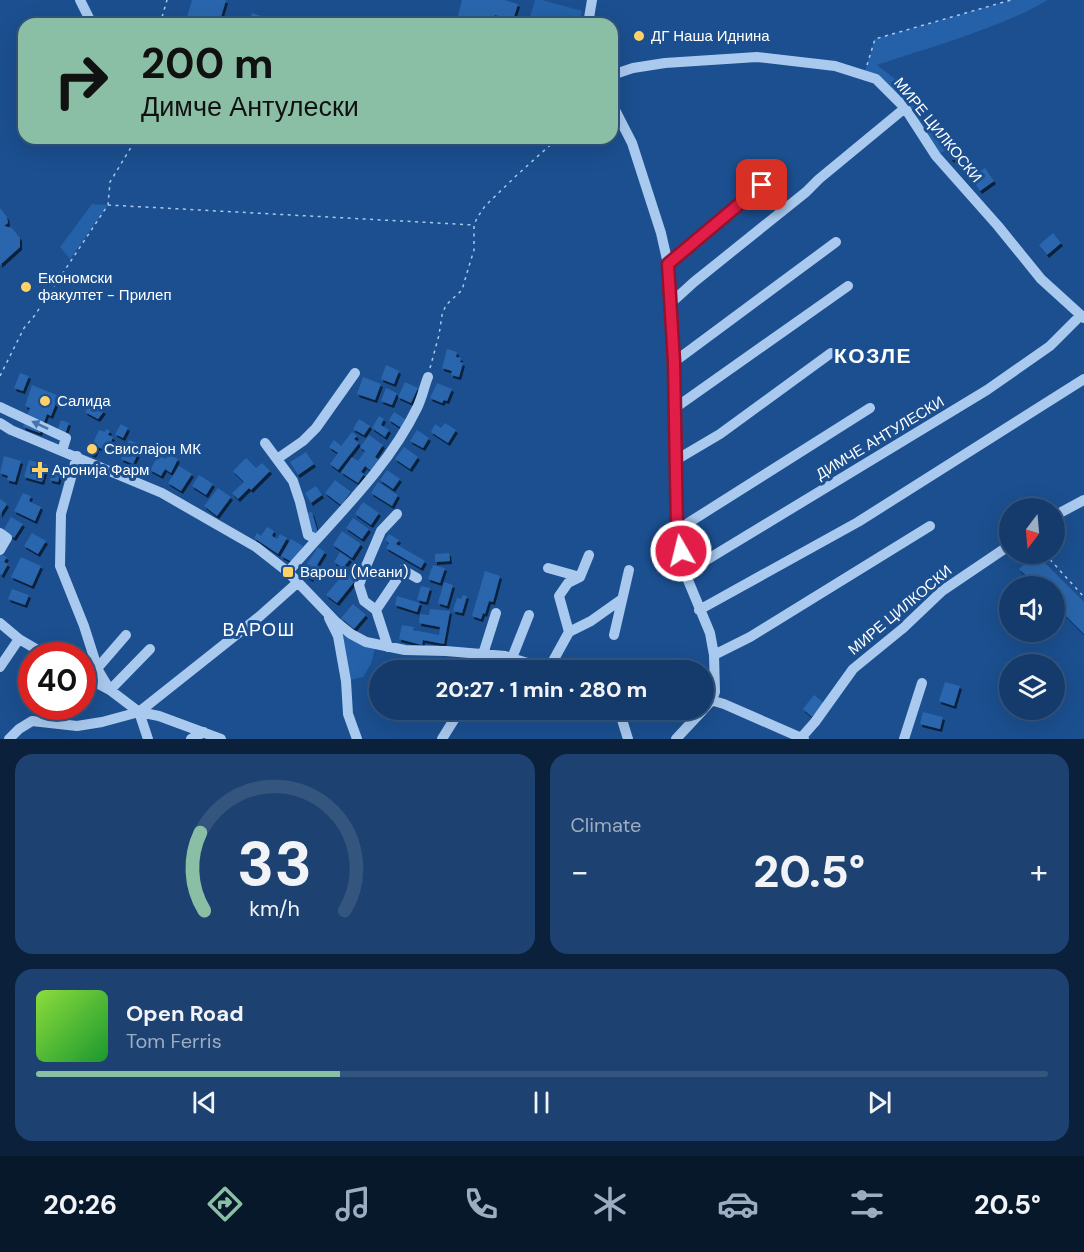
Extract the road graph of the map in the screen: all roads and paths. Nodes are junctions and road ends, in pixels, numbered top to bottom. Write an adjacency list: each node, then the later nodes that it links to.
1 (80, 0): 5 (street)
2 (167, 0): 6 (path)
3 (592, 0): 7 (street)
4 (1011, 0): 9 (path)
5 (89, 18)
6 (162, 18)
7 (589, 18)
8 (618, 73): 9 (street, МИРЕ ЦИЛКОСКИ)
9 (864, 75): 10 (street, МИРЕ ЦИЛКОСКИ)
10 (905, 108): 20 (street); 21 (street, МИРЕ ЦИЛКОСКИ)
11 (618, 115): 18 (street)
12 (133, 144): 15 (path)
13 (552, 144): 16 (path)
14 (762, 185): 18 (street)
15 (108, 205): 16 (path); 25 (path)
16 (474, 225): 26 (path)
17 (836, 242): 23 (street)
18 (668, 264): 20 (street)
19 (848, 286): 29 (street)
20 (672, 302): 23 (street)
21 (1083, 317): 51 (street, ДИМЧЕ АНТУЛЕСКИ)
22 (831, 354): 36 (street)
23 (674, 362): 29 (street)
24 (355, 373): 35 (street)
25 (0, 376)
26 (428, 377): 43 (street)
27 (1084, 379): 59 (street)
28 (0, 407): 33 (street, one-way to 28)
29 (675, 408): 36 (street)
30 (870, 408): 41 (street, ДИМЧЕ АНТУЛЕСКИ)
31 (0, 423): 33 (street)
32 (265, 443): 35 (street)
33 (62, 451): 34 (street)
34 (77, 456): 50 (street); 77 (street)
35 (277, 459): 43 (street)
36 (676, 460): 41 (street)
37 (1084, 500): 38 (street)
38 (1065, 510)
39 (397, 514): 58 (street)
40 (930, 526): 71 (street)
41 (677, 530): 51 (street)
42 (0, 533): 44 (street)
43 (316, 539): 50 (street)
44 (0, 550)
45 (999, 552): 96 (street, МИРЕ ЦИЛКОСКИ)
46 (589, 555): 52 (street)
47 (1054, 564): 55 (path)
48 (548, 568): 52 (street)
49 (629, 570): 56 (street)
50 (288, 572): 54 (street)
51 (685, 573): 59 (street)
52 (580, 577): 63 (street)
53 (417, 578): 58 (street)
54 (297, 583): 57 (street); 83 (street)
55 (1084, 597)
56 (622, 599): 63 (street); 65 (street)
57 (325, 610): 68 (street); 92 (street)
58 (376, 610): 68 (street)
59 (699, 610): 71 (street)
60 (496, 613): 70 (street)
61 (529, 615): 72 (street)
62 (0, 623): 66 (street)
63 (568, 632): 75 (street)
64 (126, 635): 77 (street)
65 (614, 635)
66 (19, 639): 67 (street); 76 (street)
67 (24, 642)
68 (388, 647): 70 (street)
69 (150, 650): 80 (street)
70 (485, 653): 72 (street); 73 (street)
71 (714, 654): 81 (street)
72 (512, 658): 74 (street)
73 (482, 660)
74 (518, 660)
75 (554, 660)
76 (0, 667)
77 (98, 670): 80 (street)
78 (96, 682): 80 (street)
79 (922, 683): 97 (street)
80 (110, 690): 83 (street)
81 (714, 693)
82 (714, 702): 96 (street)
83 (140, 712): 87 (street); 88 (street); 89 (street)
84 (454, 720): 93 (street)
85 (622, 720): 94 (street)
86 (693, 720): 95 (street)
87 (204, 732): 90 (street); 91 (street)
88 (9, 739)
89 (148, 739)
90 (191, 739)
91 (221, 739)
92 (357, 739)
93 (442, 739)
94 (628, 739)
95 (676, 739)
96 (802, 739)
97 (904, 739)

